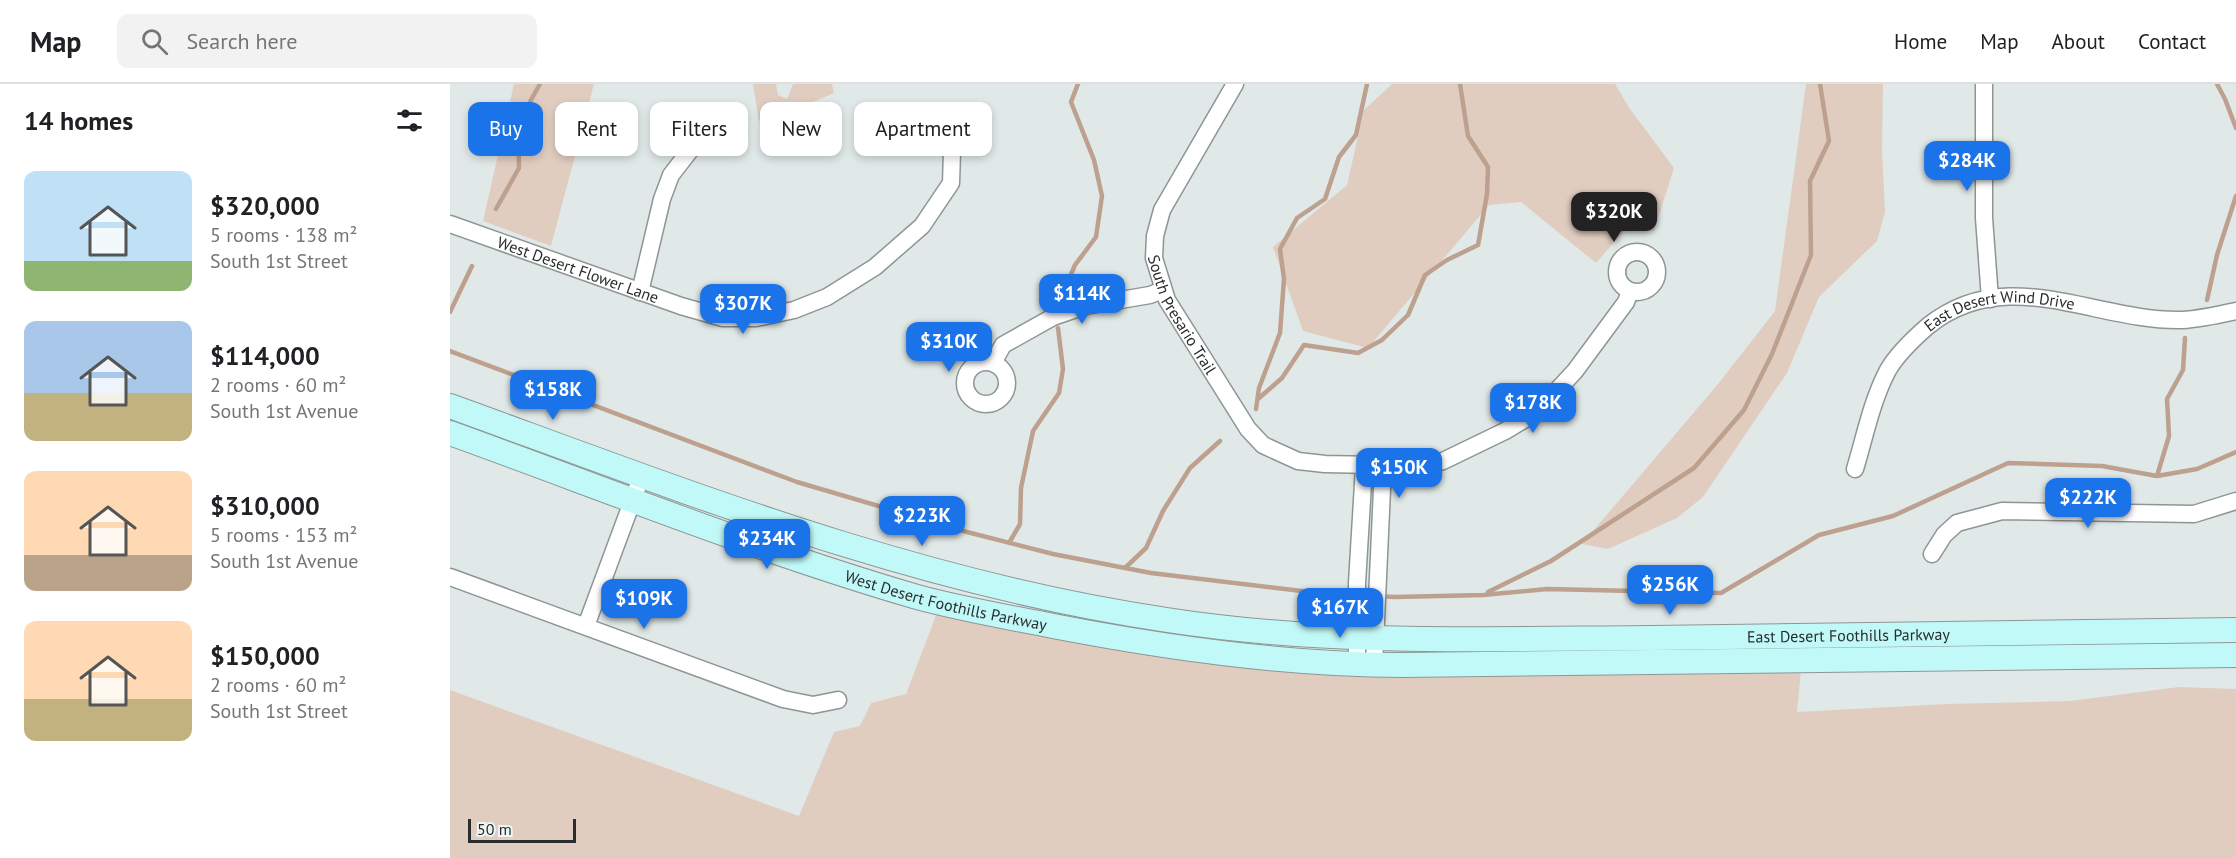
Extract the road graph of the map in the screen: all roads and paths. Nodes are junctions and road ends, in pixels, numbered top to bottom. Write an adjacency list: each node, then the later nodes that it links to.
1 (1235, 84): 6 (street, South Presario Trail)
2 (1984, 84): 9 (street)
3 (686, 156): 8 (street)
4 (952, 156): 8 (street, West Desert Flower Lane)
5 (450, 224): 8 (street, West Desert Flower Lane)
6 (1163, 290): 11 (street); 14 (street, South Presario Trail)
7 (1630, 291): 15 (street, South Presario Trail)
8 (640, 292)
9 (1990, 299): 10 (street, East Desert Wind Drive); 16 (street, East Desert Wind Drive)
10 (2236, 312)
11 (993, 363)
12 (450, 406): 17 (street, West Desert Foothills Parkway)
13 (450, 433): 19 (street, West Desert Foothills Parkway)
14 (1364, 466): 15 (street, South Presario Trail); 26 (street)
15 (1383, 467): 26 (street)
16 (1855, 469)
17 (642, 475): 19 (street); 22 (street, West Desert Foothills Parkway)
18 (2236, 501): 20 (street)
19 (633, 502): 23 (street); 25 (street, West Desert Foothills Parkway)
20 (1932, 554)
21 (450, 577): 23 (street)
22 (1103, 610): 26 (street, East Desert Foothills Parkway)
23 (586, 626): 29 (street)
24 (2236, 630): 26 (street, East Desert Foothills Parkway)
25 (1104, 636): 28 (street, East Desert Foothills Parkway)
26 (1366, 639): 28 (street)
27 (2236, 655): 28 (street, East Desert Foothills Parkway)
28 (1366, 665)
29 (838, 700)

